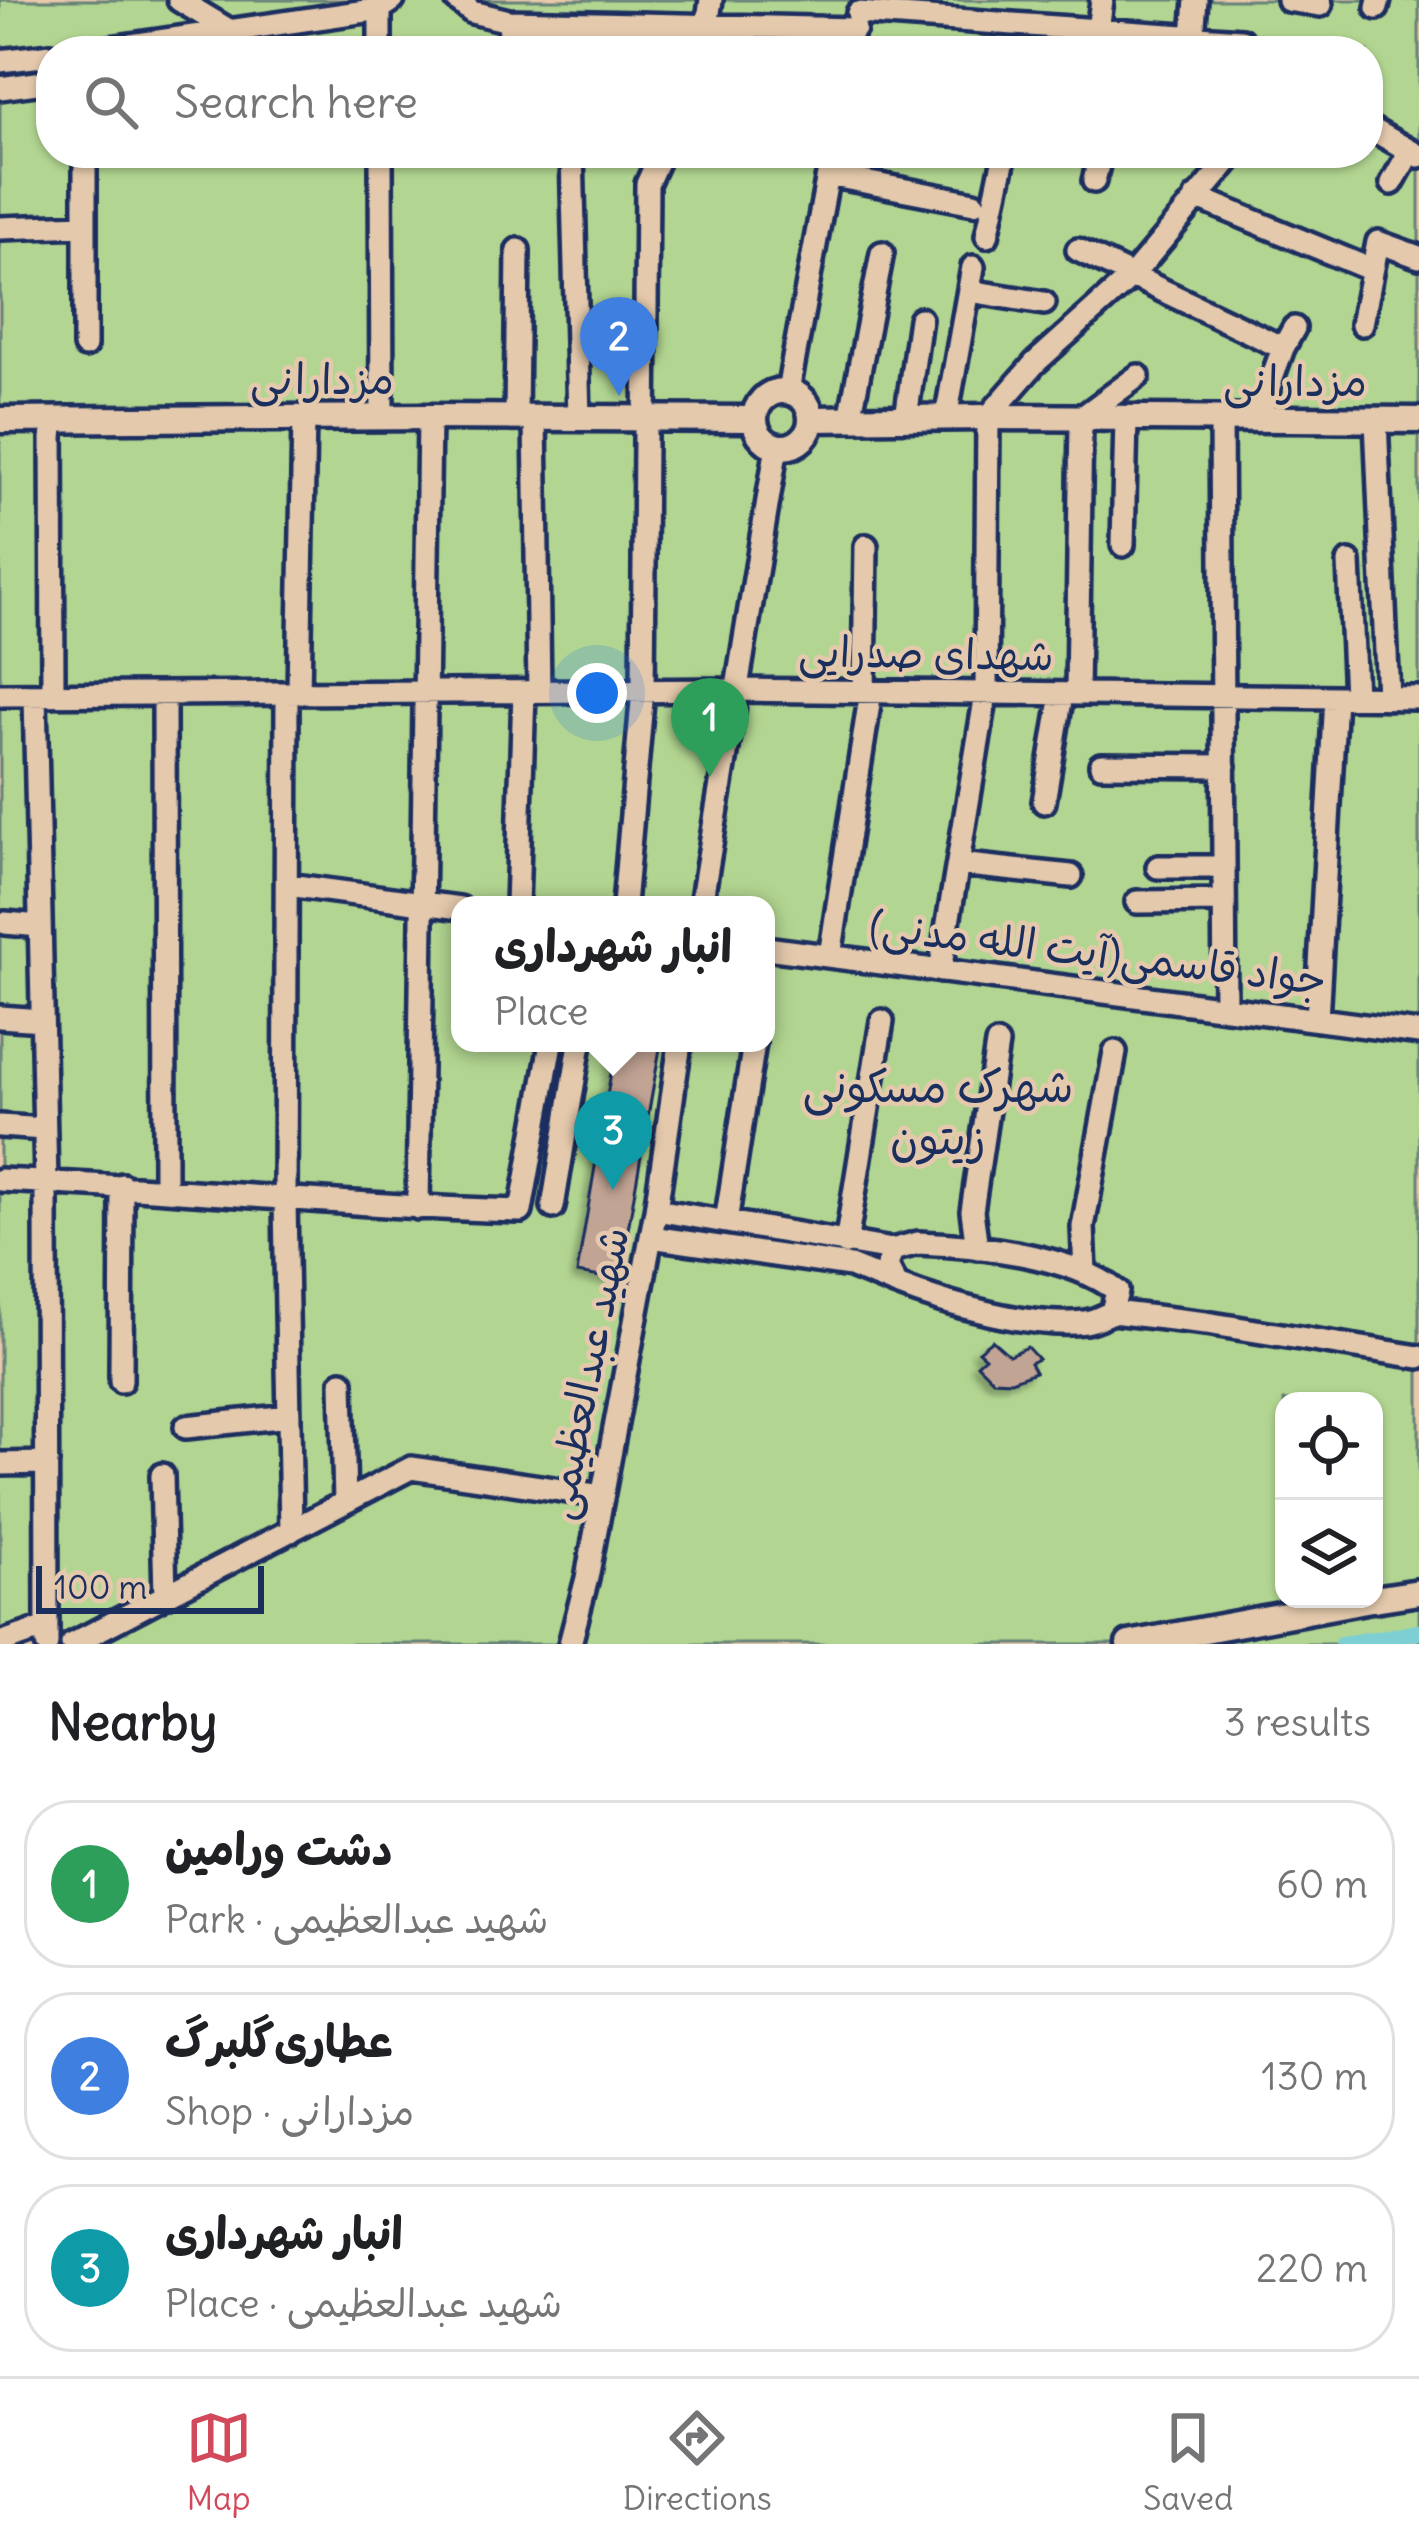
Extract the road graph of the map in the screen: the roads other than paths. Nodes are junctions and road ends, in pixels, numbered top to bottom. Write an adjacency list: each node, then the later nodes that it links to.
1 (178, 0): 15 (street)
2 (457, 0): 10 (street)
3 (712, 0): 13 (street)
4 (1102, 0): 14 (street)
5 (1196, 0): 20 (street)
6 (1288, 0): 7 (street)
7 (1321, 4)
8 (386, 5): 15 (street); 17 (street)
9 (559, 16): 10 (street); 12 (street)
10 (509, 21): 18 (street)
11 (856, 23): 13 (street); 14 (street)
12 (660, 24): 13 (street); 19 (street)
13 (707, 26)
14 (1097, 30): 20 (street)
15 (232, 32): 16 (street)
16 (206, 36)
17 (382, 36)
18 (510, 36)
19 (660, 36)
20 (1193, 36)
21 (36, 57): 22 (street)
22 (0, 61)
23 (36, 83): 24 (street)
24 (0, 88)
25 (1383, 135): 26 (street)
26 (1414, 153): 37 (street)
27 (85, 168): 40 (street)
28 (380, 168): 60 (street)
29 (572, 168): 62 (street)
30 (654, 168): 63 (street)
31 (829, 168): 56 (street)
32 (845, 168): 39 (street)
33 (1002, 168): 42 (street)
34 (1097, 168): 36 (street)
35 (1220, 168): 38 (street)
36 (1094, 181)
37 (1392, 183)
38 (1196, 197): 48 (street); 49 (street)
39 (974, 203)
40 (86, 225): 41 (street); 54 (street)
41 (0, 228)
42 (987, 236)
43 (518, 250): 61 (street)
44 (1078, 250): 49 (street)
45 (882, 253): 71 (street)
46 (1419, 257): 48 (street)
47 (973, 267): 50 (street)
48 (1372, 270): 53 (street)
49 (1132, 276): 58 (street); 74 (street)
50 (968, 291): 51 (street); 65 (street)
51 (1044, 303)
52 (920, 319): 64 (street)
53 (1362, 324)
54 (85, 346)
55 (1138, 376): 66 (street)
56 (788, 392): 69 (main road); 70 (main road)
57 (428, 417): 60 (main road, مزدارانی); 61 (main road, مزدارانی); 84 (street)
58 (988, 417): 65 (main road, مزدارانی); 66 (main road, مزدارانی); 88 (street)
59 (304, 418): 60 (main road, مزدارانی); 68 (main road, مزدارانی); 86 (street)
60 (382, 418)
61 (525, 418): 62 (main road, مزدارانی); 82 (street)
62 (579, 418): 63 (main road, مزدارانی)
63 (645, 418): 69 (main road, مزدارانی); 83 (street)
64 (906, 418): 65 (main road, مزدارانی); 71 (main road, مزدارانی)
65 (946, 418)
66 (1082, 418): 67 (main road, مزدارانی); 89 (street)
67 (1126, 418): 73 (main road, مزدارانی); 78 (street)
68 (52, 419): 72 (main road, مزدارانی); 91 (street)
69 (754, 419): 77 (main road)
70 (811, 419): 71 (main road, مزدارانی); 77 (main road)
71 (850, 419)
72 (0, 420)
73 (1221, 420): 74 (main road, مزدارانی); 92 (street)
74 (1257, 420): 75 (main road, مزدارانی)
75 (1376, 420): 76 (main road, مزدارانی); 94 (street)
76 (1419, 420)
77 (777, 446): 81 (street)
78 (1124, 544)
79 (866, 547): 85 (street)
80 (1349, 562): 93 (street)
81 (737, 690): 83 (street, شهدای صدرایی); 85 (street, شهدای صدرایی); 106 (street)
82 (531, 691): 83 (street, شهدای صدرایی); 84 (street, شهدای صدرایی); 104 (street)
83 (643, 691): 105 (street)
84 (424, 692): 86 (street, شهدای صدرایی); 108 (street)
85 (867, 692): 88 (street, شهدای صدرایی); 114 (street)
86 (293, 693): 87 (street, شهدای صدرایی); 103 (street)
87 (164, 694): 91 (street, شهدای صدرایی); 133 (street)
88 (986, 694): 89 (street, شهدای صدرایی); 99 (street)
89 (1070, 694): 92 (street, شهدای صدرایی); 98 (street)
90 (0, 695): 91 (street, شهدای صدرایی)
91 (44, 695): 112 (street)
92 (1223, 695): 93 (street, شهدای صدرایی); 97 (street)
93 (1345, 697): 94 (street, شهدای صدرایی); 118 (street)
94 (1388, 698): 95 (street, شهدای صدرایی)
95 (1419, 698)
96 (1101, 765): 97 (street)
97 (1224, 766): 101 (street)
98 (1044, 802)
99 (958, 864): 102 (street); 115 (street)
100 (1158, 867): 101 (street)
101 (1224, 867): 107 (street)
102 (1071, 876)
103 (288, 885): 108 (street); 134 (street)
104 (518, 896)
105 (625, 896)
106 (703, 896)
107 (1224, 901): 109 (street); 116 (street)
108 (421, 902): 110 (street); 135 (street)
109 (1137, 902)
110 (451, 907)
111 (5, 922): 112 (street)
112 (40, 926): 119 (street)
113 (775, 949): 114 (street, جواد قاسمی(آیت الله مدنی))
114 (830, 956): 115 (street, جواد قاسمی(آیت الله مدنی))
115 (940, 970): 116 (street, جواد قاسمی(آیت الله مدنی))
116 (1225, 1008): 118 (street, جواد قاسمی(آیت الله مدنی))
117 (0, 1016): 119 (street)
118 (1317, 1020): 121 (street, جواد قاسمی(آیت الله مدنی))
119 (42, 1021): 129 (street)
120 (882, 1021): 140 (street)
121 (1419, 1033)
122 (997, 1044): 141 (street)
123 (549, 1052): 135 (street)
124 (579, 1052): 136 (street)
125 (679, 1052): 137 (street, شهید عبدالعظیمی)
126 (753, 1052): 138 (street)
127 (1115, 1052): 143 (street)
128 (0, 1126): 129 (street)
129 (44, 1129): 131 (street)
130 (0, 1180): 131 (street)
131 (46, 1182): 132 (street); 151 (street)
132 (122, 1186): 133 (street); 147 (street)
133 (165, 1189): 134 (street)
134 (285, 1201): 135 (street); 149 (street)
135 (418, 1208)
136 (553, 1208)
137 (656, 1210): 138 (street); 139 (street, شهید عبدالعظیمی)
138 (726, 1222): 140 (street)
139 (651, 1237): 144 (street); 154 (street, شهید عبدالعظیمی)
140 (846, 1244): 142 (street)
141 (976, 1248): 142 (street); 143 (street)
142 (892, 1250): 144 (street)
143 (1085, 1273): 145 (street)
144 (897, 1285): 145 (street)
145 (1112, 1312): 146 (street)
146 (1419, 1358)
147 (121, 1381)
148 (341, 1382): 155 (street)
149 (289, 1417): 150 (street); 156 (street)
150 (186, 1427)
151 (46, 1463): 152 (street); 162 (street)
152 (0, 1464)
153 (162, 1475): 158 (street)
154 (602, 1496): 155 (street); 161 (street, شهید عبدالعظیمی)
155 (345, 1502): 156 (street)
156 (291, 1531): 158 (street)
157 (1419, 1592): 159 (main road)
158 (165, 1596): 164 (street)
159 (1383, 1597)
160 (1318, 1608): 167 (main road)
161 (577, 1616): 165 (street); 166 (street, شهید عبدالعظیمی)
162 (47, 1636): 163 (street)
163 (0, 1643)
164 (72, 1644)
165 (570, 1644)
166 (585, 1644)
167 (1129, 1644)

